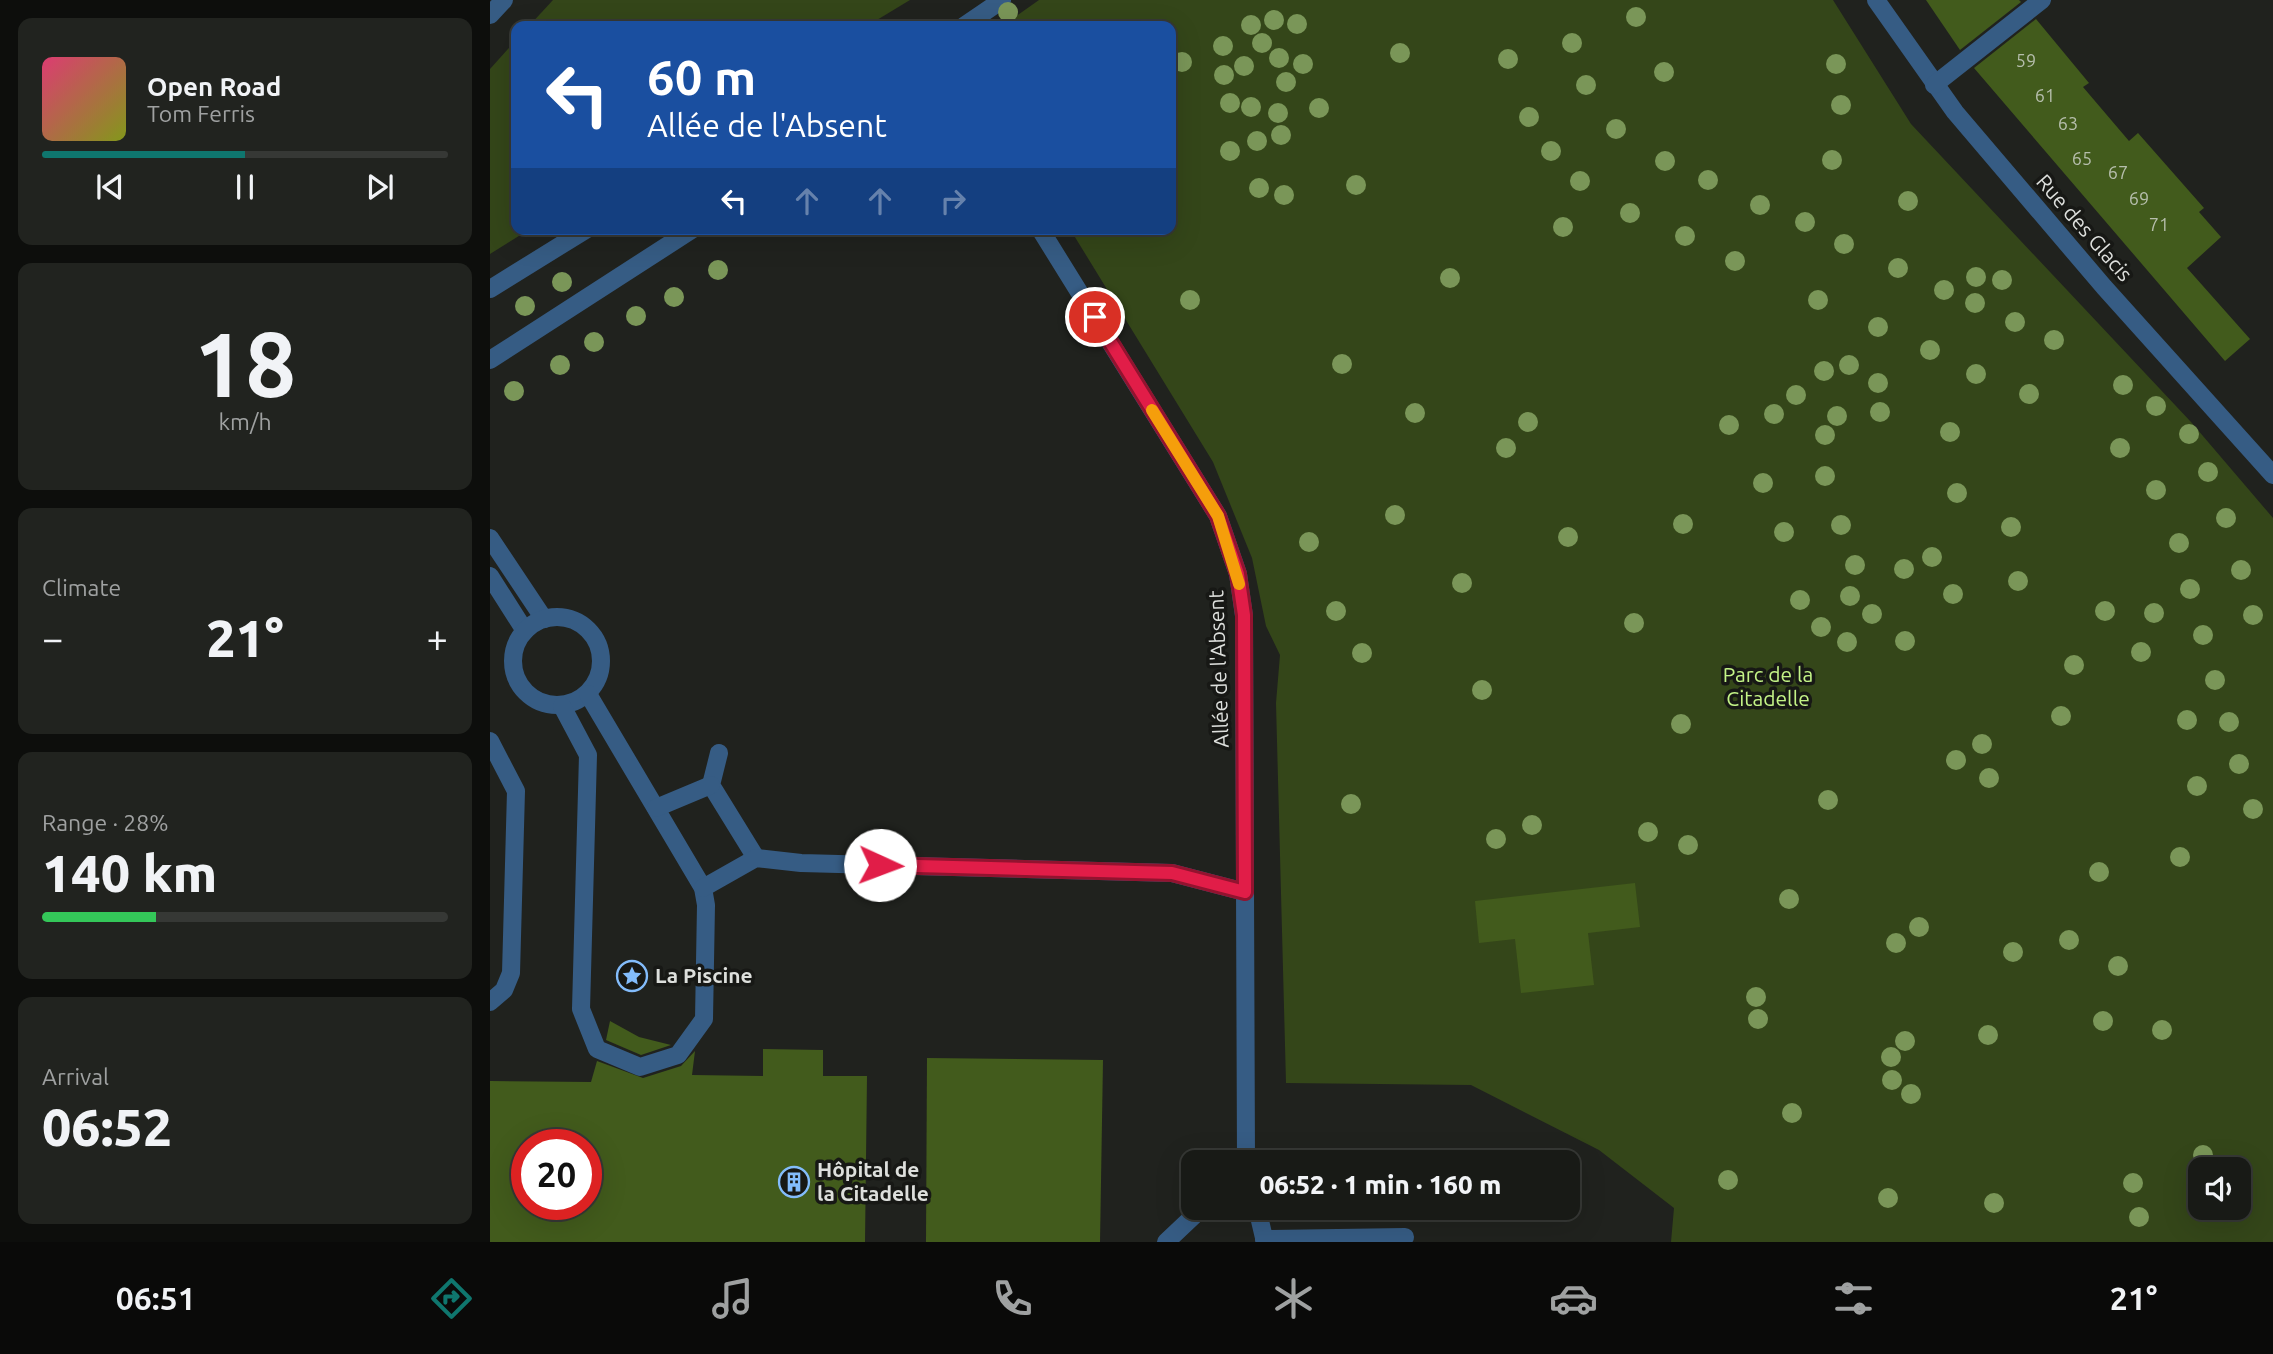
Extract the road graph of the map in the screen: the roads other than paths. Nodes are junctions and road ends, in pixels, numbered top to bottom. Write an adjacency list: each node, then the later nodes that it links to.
1 (504, 0): 5 (street)
2 (1002, 0): 6 (street)
3 (1876, 0): 7 (street, Rue des Glacis)
4 (2042, 0): 7 (street)
5 (490, 15)
6 (971, 21)
7 (1934, 85): 13 (street, Rue des Glacis)
8 (577, 235): 11 (street)
9 (684, 235): 12 (street)
10 (1044, 235): 26 (street, Allée de l'Absent)
11 (490, 289)
12 (490, 360)
13 (2273, 475)
14 (490, 538): 16 (street)
15 (490, 576): 17 (street)
16 (544, 619): 17 (street); 18 (street)
17 (525, 631): 19 (street)
18 (588, 694): 19 (street); 23 (street)
19 (562, 706): 25 (street)
20 (490, 741): 27 (street)
21 (719, 753): 22 (street)
22 (711, 785): 23 (street); 24 (street)
23 (656, 808): 25 (street)
24 (756, 858): 25 (street); 26 (street)
25 (703, 888)
26 (1245, 892): 28 (street, Allée de l'Absent)
27 (490, 1002)
28 (1247, 1150)
29 (1189, 1220): 33 (street)
30 (1260, 1220): 32 (street)
31 (1405, 1237): 32 (street)
32 (1265, 1240)
33 (1166, 1242)

